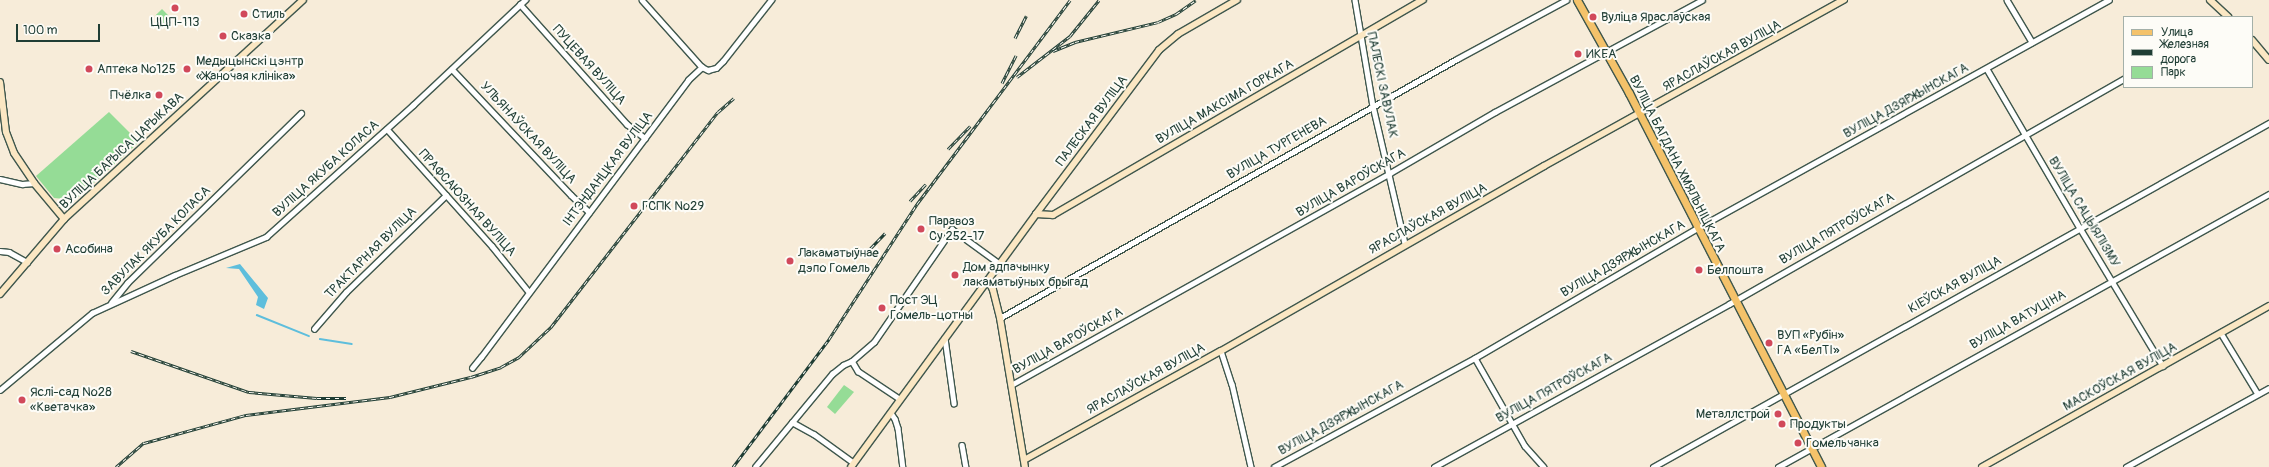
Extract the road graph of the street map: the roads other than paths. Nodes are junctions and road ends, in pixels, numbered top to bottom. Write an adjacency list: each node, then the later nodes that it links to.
1 (303, 0): 42 (street, ВУЛІЦА БАРЫСА ЦАРЫКАВА)
2 (525, 0): 15 (street, ВУЛІЦА ЯКУБА КОЛАСА)
3 (642, 0): 22 (street)
4 (771, 0): 22 (street)
5 (1237, 0): 41 (street, ПАЛЕСКАЯ ВУЛІЦА)
6 (1355, 0): 17 (street, ПАЛЕСКІ ЗАВУЛАК)
7 (1423, 0): 17 (street, ВУЛІЦА МАКСІМА ГОРКАГА)
8 (1566, 0): 27 (street, ВУЛІЦА ТУРГЕНЕВА)
9 (1577, 0): 20 (main road, ВУЛІЦА БАГДАНА ХМЯЛЬНІЦКАГА)
10 (1702, 0): 20 (street, ВУЛІЦА ВАРОЎСКАГА)
11 (1844, 0): 29 (street, ЯРАСЛАЎСКАЯ ВУЛІЦА)
12 (2007, 0): 19 (street)
13 (2108, 0): 19 (street, ВУЛІЦА ДЗЯРЖЫНСКАГА)
14 (2210, 0): 16 (street)
15 (520, 4): 23 (street, ВУЛІЦА ЯКУБА КОЛАСА); 34 (street, ПУЦЕВАЯ ВУЛІЦА)
16 (2227, 16)
17 (1360, 36): 27 (street, ПАЛЕСКІ ЗАВУЛАК); 41 (street, ВУЛІЦА МАКСІМА ГОРКАГА)
18 (2253, 41): 21 (street)
19 (2032, 42): 24 (street, ВУЛІЦА ДЗЯРЖЫНСКАГА)
20 (1606, 53): 29 (main road, ВУЛІЦА БАГДАНА ХМЯЛЬНІЦКАГА); 35 (street, ВУЛІЦА ВАРОЎСКАГА)
21 (2269, 60)
22 (702, 67): 34 (street, ІНТЭНДАНЦКАЯ ВУЛІЦА)
23 (452, 69): 31 (street, ВУЛІЦА ЯКУБА КОЛАСА); 40 (street, УЛЬЯНАЎСКАЯ ВУЛІЦА)
24 (1987, 69): 33 (street, ВУЛІЦА САЦЫЯЛІЗМУ); 44 (street, ВУЛІЦА ДЗЯРЖЫНСКАГА)
25 (2123, 80): 33 (street, ВУЛІЦА ПЯТРОЎСКАГА)
26 (0, 82): 32 (street)
27 (1373, 106): 35 (street, ПАЛЕСКІ ЗАВУЛАК); 56 (street, ВУЛІЦА ТУРГЕНЕВА)
28 (301, 113): 54 (street, ЗАВУЛАК ЯКУБА КОЛАСА)
29 (1639, 114): 44 (main road, ВУЛІЦА БАГДАНА ХМЯЛЬНІЦКАГА); 45 (street, ЯРАСЛАЎСКАЯ ВУЛІЦА)
30 (2269, 123): 43 (street, КІЕЎСКАЯ ВУЛІЦА)
31 (387, 129): 39 (street, ПРАФСАЮЗНАЯ ВУЛІЦА); 54 (street, ВУЛІЦА ЯКУБА КОЛАСА)
32 (3, 132): 37 (street)
33 (2025, 134): 43 (street, ВУЛІЦА САЦЫЯЛІЗМУ); 53 (street, ВУЛІЦА ПЯТРОЎСКАГА)
34 (645, 138): 40 (street, ІНТЭНДАНЦКАЯ ВУЛІЦА)
35 (1390, 173): 45 (street, ПАЛЕСКІ ЗАВУЛАК); 65 (street, ВУЛІЦА ВАРОЎСКАГА)
36 (0, 179): 37 (street)
37 (34, 183): 42 (street)
38 (2269, 194): 50 (street, ВУЛІЦА ВАТУЦІНА)
39 (446, 195): 51 (street, ПРАФСАЮЗНАЯ ВУЛІЦА); 57 (street, ТРАКТАРНАЯ ВУЛІЦА)
40 (589, 212): 51 (street, ІНТЭНДАНЦКАЯ ВУЛІЦА)
41 (1036, 214): 48 (street, ПАЛЕСКАЯ ВУЛІЦА)
42 (64, 219): 47 (street, ВУЛІЦА БАРЫСА ЦАРЫКАВА)
43 (2080, 228): 50 (street, ВУЛІЦА САЦЫЯЛІЗМУ); 68 (street, КІЕЎСКАЯ ВУЛІЦА)
44 (1697, 229): 53 (main road, ВУЛІЦА БАГДАНА ХМЯЛЬНІЦКАГА); 61 (street, ВУЛІЦА ДЗЯРЖЫНСКАГА)
45 (1405, 244): 60 (street, ЯРАСЛАЎСКАЯ ВУЛІЦА)
46 (0, 250): 47 (street)
47 (27, 262): 52 (street, ВУЛІЦА БАРЫСА ЦАРЫКАВА)
48 (1000, 264): 49 (street, ПАЛЕСКАЯ ВУЛІЦА); 62 (street)
49 (988, 280): 56 (street); 59 (street, ПАЛЕСКАЯ ВУЛІЦА)
50 (2112, 280): 63 (street, ВУЛІЦА САЦЫЯЛІЗМУ); 76 (street, ВУЛІЦА ВАТУЦІНА)
51 (529, 292): 64 (street, ІНТЭНДАНЦКАЯ ВУЛІЦА)
52 (0, 294)
53 (1734, 301): 68 (main road, ВУЛІЦА БАГДАНА ХМЯЛЬНІЦКАГА); 74 (street, ВУЛІЦА ПЯТРОЎСКАГА)
54 (110, 305): 67 (street, ЗАВУЛАК ЯКУБА КОЛАСА)
55 (2269, 306): 58 (street, МАСКОЎСКАЯ ВУЛІЦА)
56 (1000, 318): 65 (street)
57 (314, 329)
58 (2221, 333): 63 (street, МАСКОЎСКАЯ ВУЛІЦА); 69 (street)
59 (946, 338): 70 (street, ПАЛЕСКАЯ ВУЛІЦА); 71 (street)
60 (1221, 351): 77 (street, ЯРАСЛАЎСКАЯ ВУЛІЦА); 83 (street)
61 (1475, 358): 74 (street); 84 (street, ВУЛІЦА ДЗЯРЖЫНСКАГА)
62 (852, 361): 70 (street); 73 (street)
63 (2163, 366): 90 (street, МАСКОЎСКАЯ ВУЛІЦА)
64 (472, 368)
65 (1011, 385): 77 (street)
66 (2269, 388): 69 (street)
67 (0, 390)
68 (1783, 394): 76 (main road, ВУЛІЦА БАГДАНА ХМЯЛЬНІЦКАГА); 87 (street, КІЕЎСКАЯ ВУЛІЦА)
69 (2258, 394): 91 (street)
70 (900, 399): 72 (street, ПАЛЕСКАЯ ВУЛІЦА)
71 (954, 403)
72 (891, 413): 78 (street, ПАЛЕСКАЯ ВУЛІЦА); 80 (street)
73 (792, 422): 78 (street); 79 (street)
74 (1511, 424): 85 (street, ВУЛІЦА ПЯТРОЎСКАГА); 86 (street)
75 (962, 445): 81 (street)
76 (1811, 448): 88 (street, ВУЛІЦА ВАТУЦІНА); 89 (main road, ВУЛІЦА БАГДАНА ХМЯЛЬНІЦКАГА)
77 (1024, 460): 82 (street)
78 (853, 465)
79 (755, 467)
80 (903, 467)
81 (966, 467)
82 (1025, 467)
83 (1251, 467)
84 (1274, 467)
85 (1434, 467)
86 (1544, 467)
87 (1653, 467)
88 (1778, 467)
89 (1821, 467)
90 (1982, 467)
91 (2126, 467)

